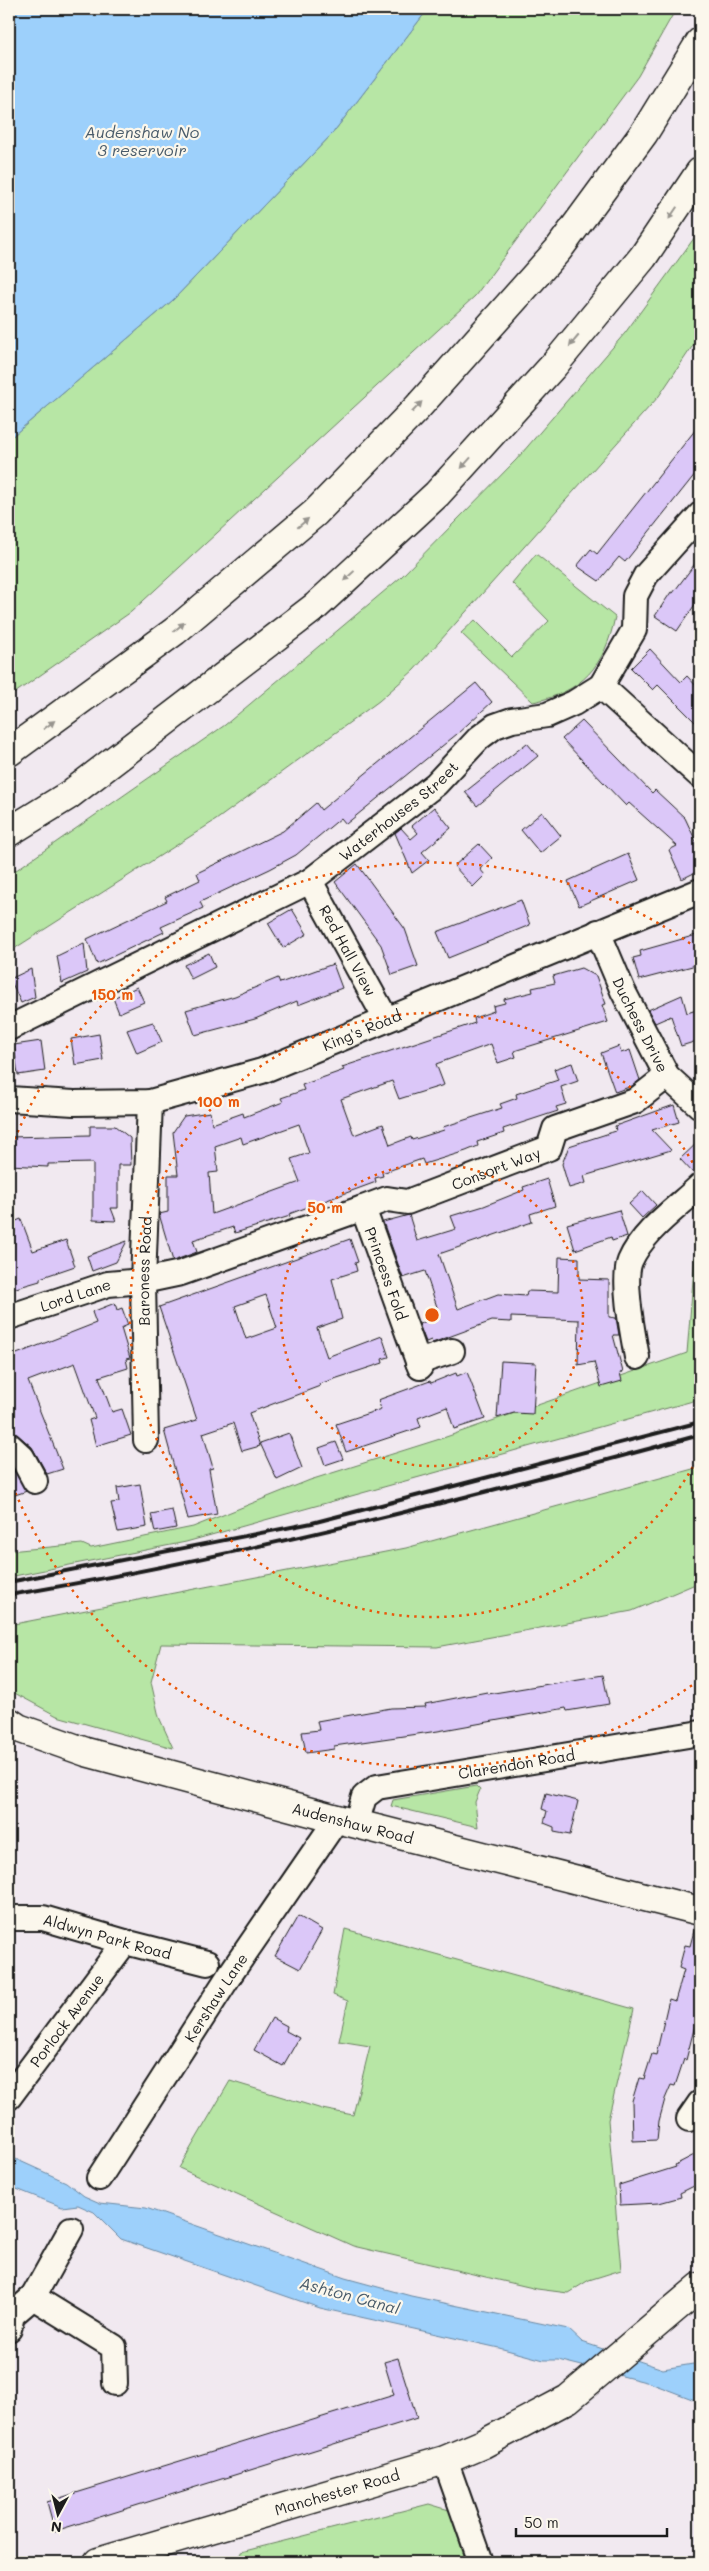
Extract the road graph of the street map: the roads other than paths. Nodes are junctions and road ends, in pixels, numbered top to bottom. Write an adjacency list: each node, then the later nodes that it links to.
1 (700, 42): 5 (main road, one-way to 1)
2 (700, 172): 7 (main road, one-way to 7)
3 (696, 529): 4 (street, Waterhouses Street)
4 (601, 686): 6 (street); 8 (street, Waterhouses Street)
5 (9, 752)
6 (700, 776)
7 (9, 832)
8 (310, 881): 11 (street, Red Hall View); 12 (street, Waterhouses Street)
9 (700, 891): 10 (street, King's Road)
10 (598, 932): 11 (street, King's Road); 13 (street, Duchess Drive)
11 (386, 1019): 15 (street, King's Road)
12 (9, 1028)
13 (667, 1076): 16 (street, Duchess Drive); 18 (street, Consort Way)
14 (9, 1099): 15 (street, King's Road)
15 (150, 1102): 19 (street, Baroness Road)
16 (700, 1106)
17 (700, 1186): 22 (street)
18 (363, 1208): 19 (street, Princess Fold); 21 (street, Princess Fold)
19 (143, 1281): 20 (street, Lord Lane); 23 (street, Baroness Road)
20 (9, 1317)
21 (452, 1352)
22 (636, 1356)
23 (146, 1440)
24 (9, 1445): 25 (street)
25 (35, 1481)
26 (9, 1722): 28 (main road, Audenshaw Road)
27 (700, 1733): 28 (street, Clarendon Road)
28 (347, 1822): 29 (main road, Audenshaw Road); 34 (street, Kershaw Lane)
29 (700, 1911)
30 (9, 1918): 31 (street, Aldwyn Park Road)
31 (125, 1942): 32 (street, Aldwyn Park Road); 33 (street, Porlock Avenue)
32 (207, 1962)
33 (9, 2097)
34 (99, 2178)
35 (71, 2229): 37 (street)
36 (700, 2286): 40 (main road, Manchester Road)
37 (34, 2297): 38 (street); 39 (street)
38 (10, 2320)
39 (116, 2382)
40 (445, 2460): 41 (main road, Manchester Road); 42 (street)
41 (98, 2562)
42 (481, 2562)

